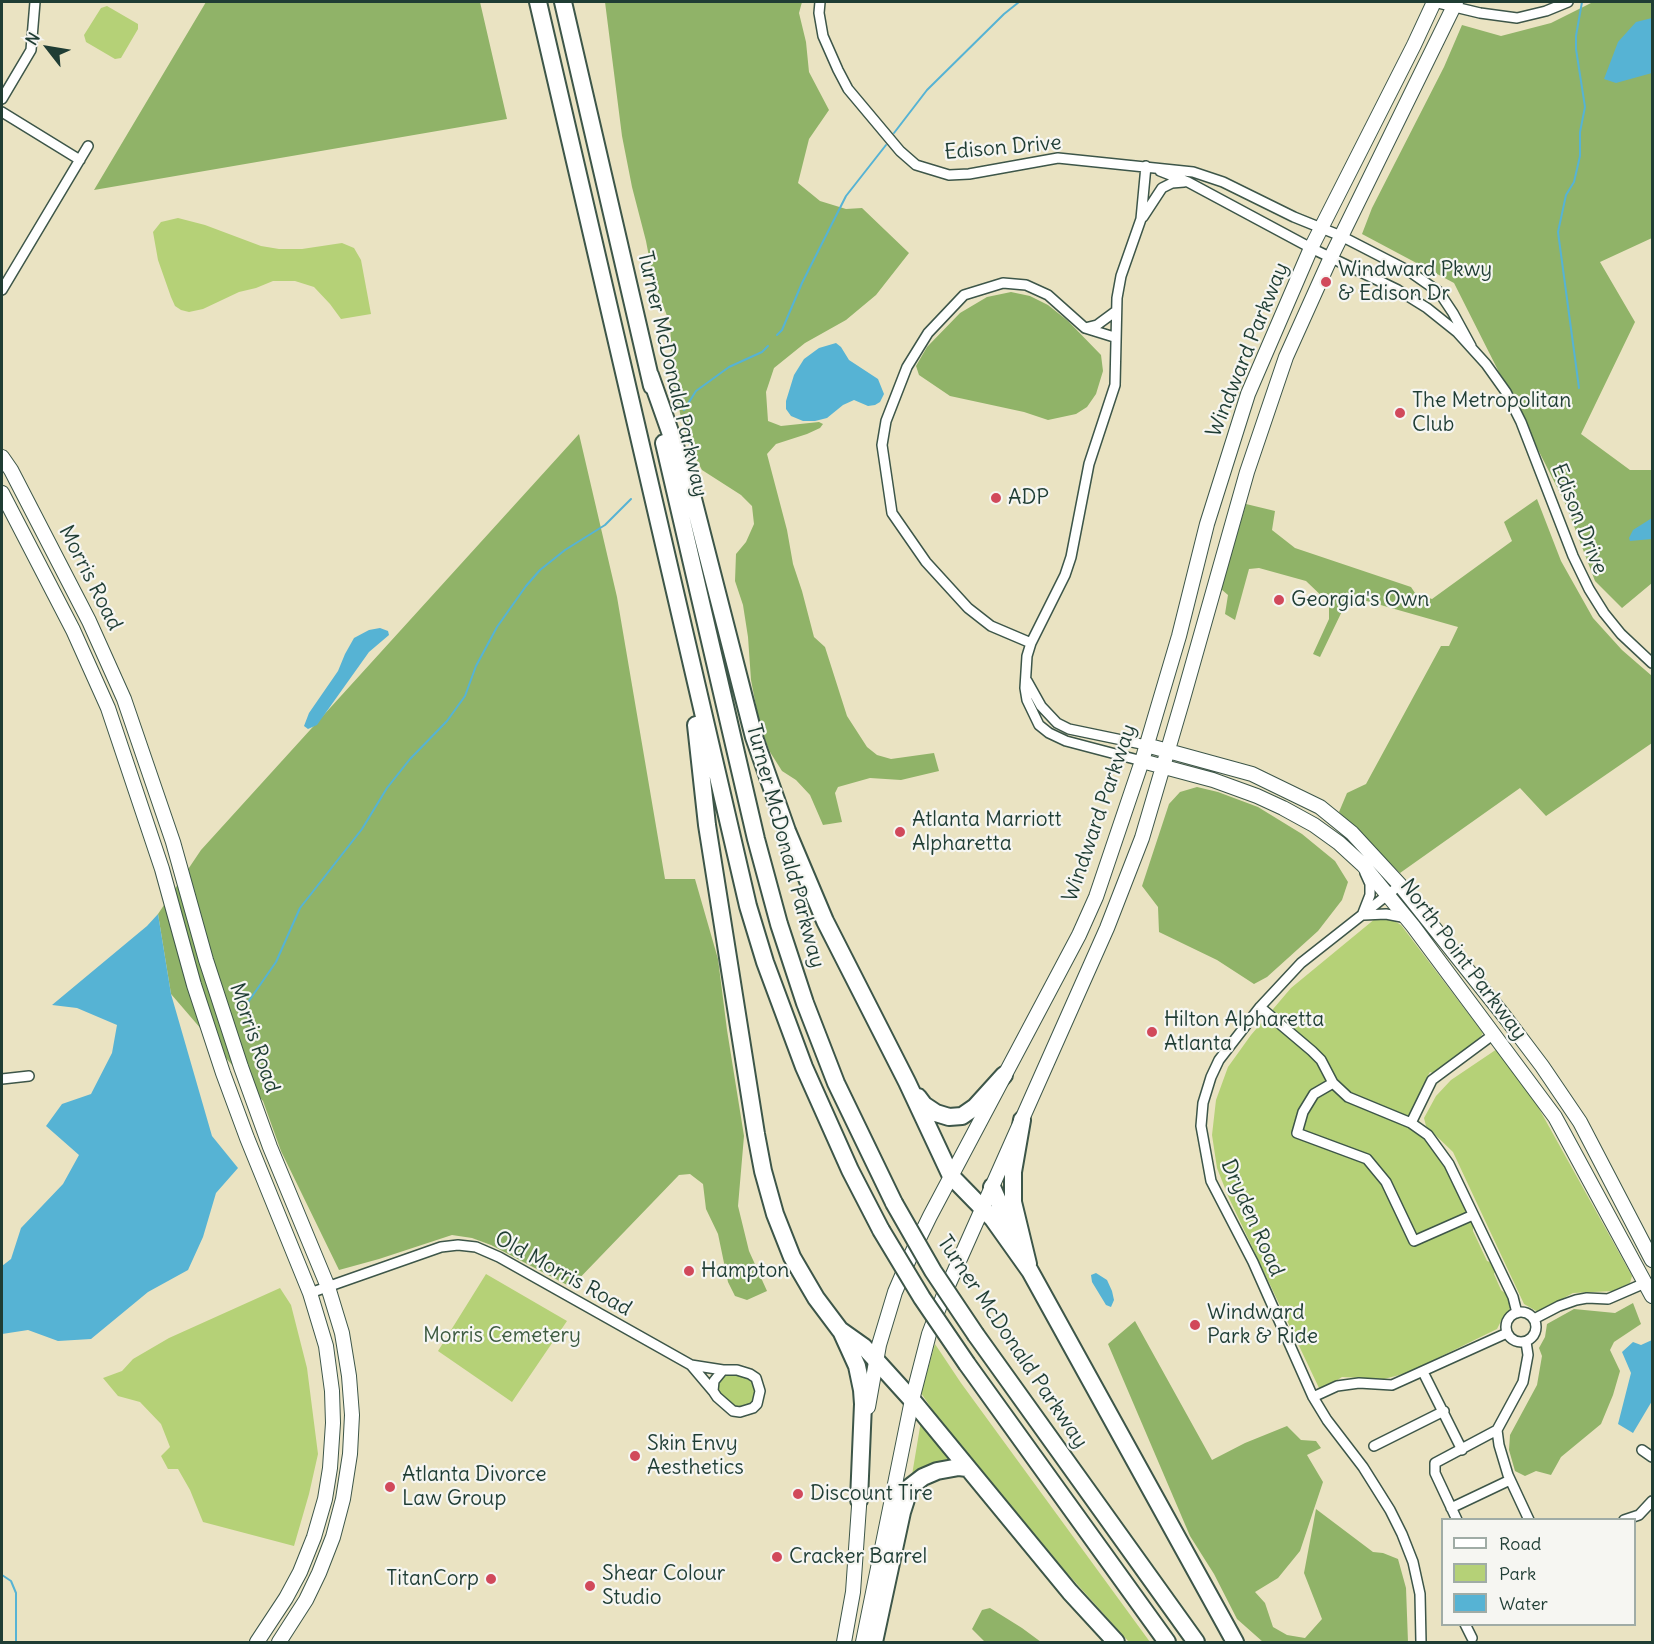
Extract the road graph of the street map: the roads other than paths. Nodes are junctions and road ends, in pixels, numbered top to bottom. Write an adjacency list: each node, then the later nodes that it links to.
1 (35, 2): 8 (street)
2 (538, 2): 27 (highway)
3 (563, 2): 24 (highway, Turner McDonald Parkway)
4 (820, 2): 12 (street, Edison Drive)
5 (1434, 2): 7 (street); 15 (street, Windward Parkway)
6 (1568, 2): 7 (street)
7 (1455, 5): 16 (street, Windward Parkway)
8 (2, 99)
9 (2, 112): 11 (street)
10 (88, 146): 11 (street)
11 (80, 160): 19 (street)
12 (1146, 166): 13 (street, Edison Drive); 14 (street); 15 (street, Edison Drive)
13 (1188, 182): 14 (street); 17 (street, Edison Drive)
14 (1141, 219): 20 (street)
15 (1321, 227): 16 (street, Edison Drive); 17 (street, Windward Parkway)
16 (1341, 236): 18 (street, Windward Parkway); 23 (street, Edison Drive)
17 (1311, 248): 18 (street, Edison Drive); 31 (street, Windward Parkway)
18 (1331, 256): 23 (street, Edison Drive); 32 (street, Windward Parkway)
19 (2, 290)
20 (1116, 311): 21 (street); 22 (street)
21 (1085, 328): 22 (street); 28 (street)
22 (1114, 337): 28 (street)
23 (1471, 346): 29 (street, Edison Drive)
24 (650, 375): 45 (highway); 95 (highway, Turner McDonald Parkway, bridge)
25 (2, 457): 57 (street, Morris Road)
26 (2, 493): 58 (street, Morris Road)
27 (686, 641): 62 (highway); 94 (highway, bridge)
28 (1030, 643): 30 (street)
29 (1653, 663)
30 (1026, 679): 31 (street); 33 (street)
31 (1146, 745): 32 (street, North Point Parkway); 33 (street, Windward Parkway)
32 (1168, 751): 34 (street, Windward Parkway); 36 (street, North Point Parkway)
33 (1142, 761): 34 (street, North Point Parkway); 42 (street, Windward Parkway)
34 (1163, 766): 35 (street, North Point Parkway); 47 (street, Windward Parkway)
35 (1363, 865): 37 (street, North Point Parkway); 38 (street)
36 (1400, 885): 37 (street, Dryden Road); 54 (street, North Point Parkway)
37 (1388, 895): 38 (street, Dryden Road); 39 (street, North Point Parkway)
38 (1362, 916): 39 (street); 40 (street, Dryden Road)
39 (1407, 918): 41 (street, North Point Parkway)
40 (1260, 1007): 46 (street); 70 (street, Dryden Road)
41 (1494, 1034): 48 (street); 56 (street, North Point Parkway)
42 (1004, 1075): 45 (highway); 49 (street, Windward Parkway)
43 (29, 1076): 44 (street)
44 (2, 1079)
45 (907, 1082): 49 (highway)
46 (1333, 1083): 48 (street); 52 (street)
47 (1022, 1120): 50 (street, Windward Parkway); 55 (highway)
48 (1411, 1123): 52 (street)
49 (951, 1176): 51 (highway); 65 (street, Windward Parkway)
50 (992, 1187): 51 (street, Windward Parkway); 53 (highway)
51 (983, 1208): 53 (highway); 71 (street, Windward Parkway)
52 (1473, 1215): 60 (street)
53 (1012, 1246): 55 (highway)
54 (1653, 1260)
55 (1030, 1271): 96 (highway)
56 (1645, 1283): 59 (street, North Point Parkway); 61 (street)
57 (328, 1287): 58 (street, Old Morris Road); 66 (street, Old Morris Road); 89 (street, Morris Road)
58 (310, 1293): 88 (street, Morris Road)
59 (1653, 1296)
60 (1517, 1313): 61 (street); 63 (street)
61 (1534, 1319): 64 (street)
62 (840, 1330): 65 (highway); 80 (highway)
63 (1507, 1333): 64 (street); 68 (street)
64 (1526, 1342): 73 (street)
65 (876, 1360): 71 (highway); 80 (street, Windward Parkway)
66 (691, 1365): 67 (street, Old Morris Road); 69 (street, Old Morris Road)
67 (723, 1370): 69 (street); 69 (street, Old Morris Road)
68 (1423, 1371): 70 (street); 72 (street)
69 (713, 1391)
70 (1313, 1397): 97 (street, Dryden Road)
71 (912, 1400): 78 (highway); 91 (street, Windward Parkway)
72 (1444, 1412): 74 (street); 75 (street)
73 (1497, 1430): 75 (street); 79 (street)
74 (1374, 1446)
75 (1462, 1450): 82 (street)
76 (1642, 1450): 77 (street)
77 (1653, 1457)
78 (968, 1468): 92 (highway); 93 (highway)
79 (1510, 1480): 82 (street); 84 (street)
80 (859, 1500): 90 (street, Windward Parkway)
81 (1653, 1501): 85 (street)
82 (1452, 1508): 83 (street)
83 (1456, 1518)
84 (1528, 1518)
85 (1630, 1518)
86 (1466, 1626): 87 (street)
87 (1472, 1638)
88 (257, 1642)
89 (279, 1642)
90 (844, 1642)
91 (863, 1642)
92 (874, 1642)
93 (1116, 1642)
94 (1167, 1642)
95 (1196, 1642)
96 (1235, 1642)
97 (1421, 1642)

